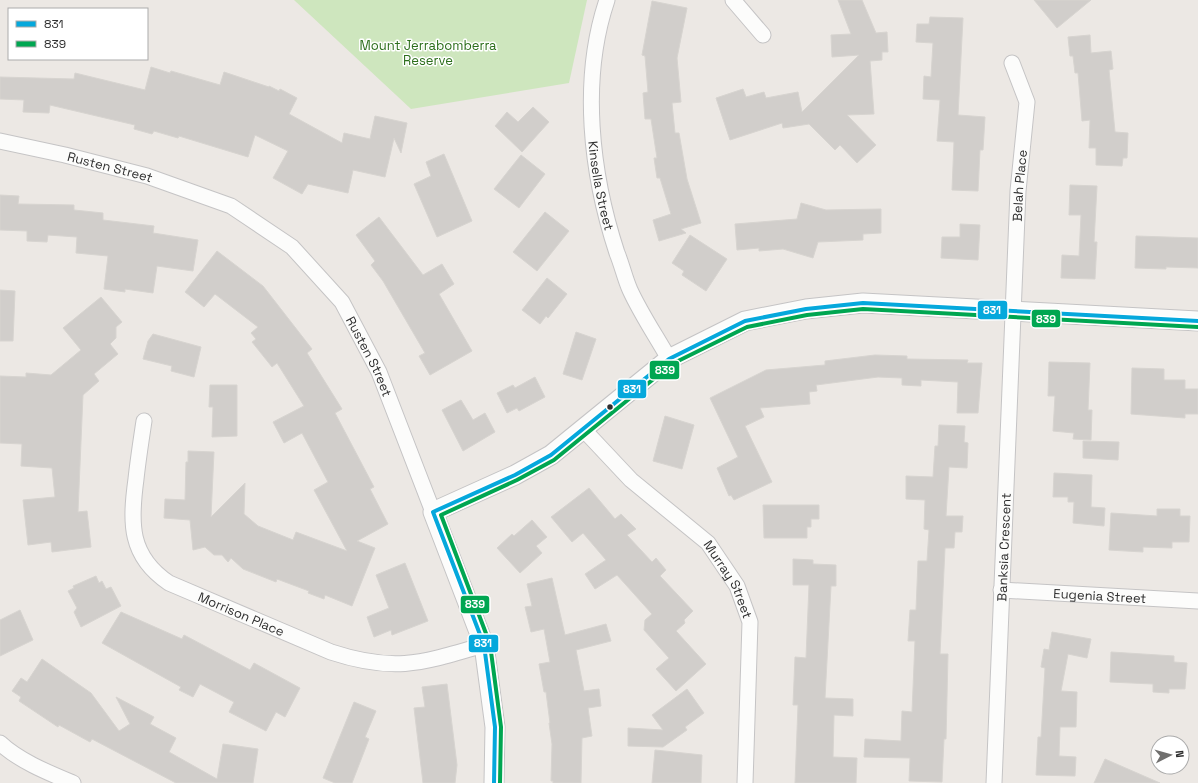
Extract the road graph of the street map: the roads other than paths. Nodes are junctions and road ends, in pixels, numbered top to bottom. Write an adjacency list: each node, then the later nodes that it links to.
1 (607, 0): 8 (street, Kinsella Street)
2 (733, 0): 3 (street)
3 (764, 35)
4 (1012, 63): 6 (street, Belah Place)
5 (0, 141): 11 (street, Rusten Street)
6 (1014, 311): 7 (street); 8 (street); 12 (street, Banksia Crescent)
7 (1198, 321)
8 (669, 359): 10 (street)
9 (144, 421): 14 (street, Morrison Place)
10 (584, 430): 11 (street); 18 (street, Murray Street)
11 (433, 512): 14 (street, Rusten Street)
12 (1001, 590): 13 (street, Eugenia Street); 19 (street, Banksia Crescent)
13 (1198, 601)
14 (484, 645): 17 (street, Rusten Street)
15 (0, 743): 16 (street)
16 (73, 783)
17 (494, 783)
18 (745, 783)
19 (994, 783)

